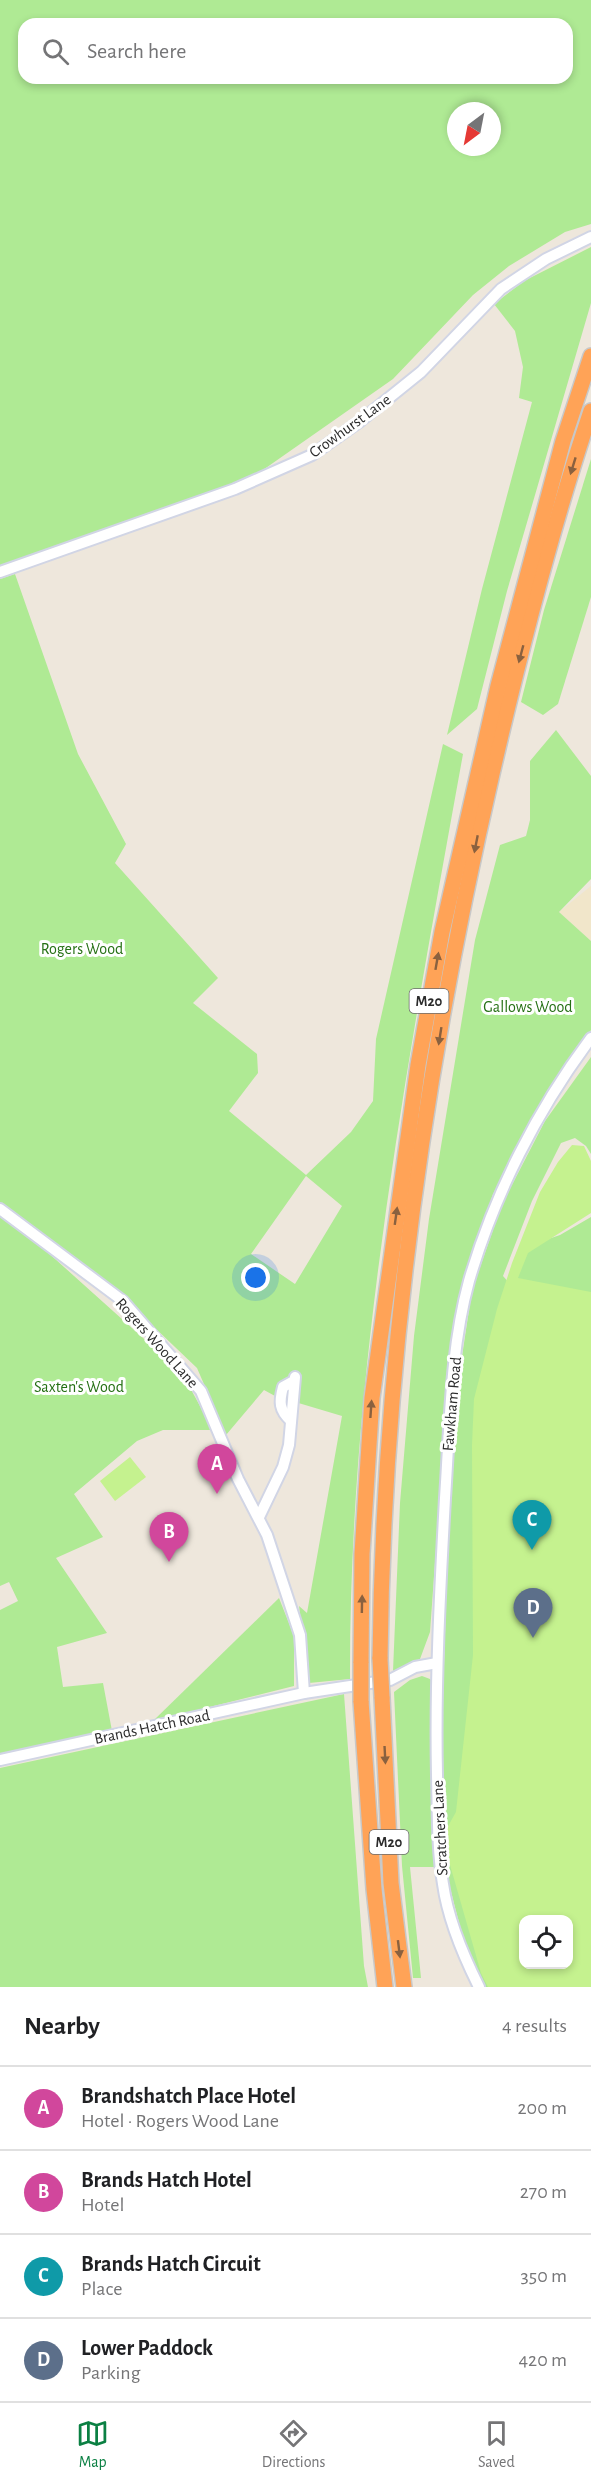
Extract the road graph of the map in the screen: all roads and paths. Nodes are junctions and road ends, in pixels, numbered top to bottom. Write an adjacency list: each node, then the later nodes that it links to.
1 (591, 237): 4 (street, Crowhurst Lane)
2 (591, 356): 14 (highway, M20, one-way to 2, bridge)
3 (591, 411): 15 (highway, M20, one-way to 15, bridge)
4 (0, 572)
5 (591, 1038): 11 (street, Fawkham Road)
6 (0, 1209): 8 (street, Rogers Wood Lane)
7 (295, 1379): 9 (street)
8 (249, 1498): 9 (street); 10 (street, Rogers Wood Lane)
9 (267, 1500): 10 (street)
10 (259, 1517): 12 (street, Rogers Wood Lane)
11 (437, 1663): 12 (street); 16 (street, Scratchers Lane)
12 (304, 1693): 13 (street, Brands Hatch Road)
13 (0, 1760)
14 (385, 1987)
15 (404, 1987)
16 (479, 1987)

